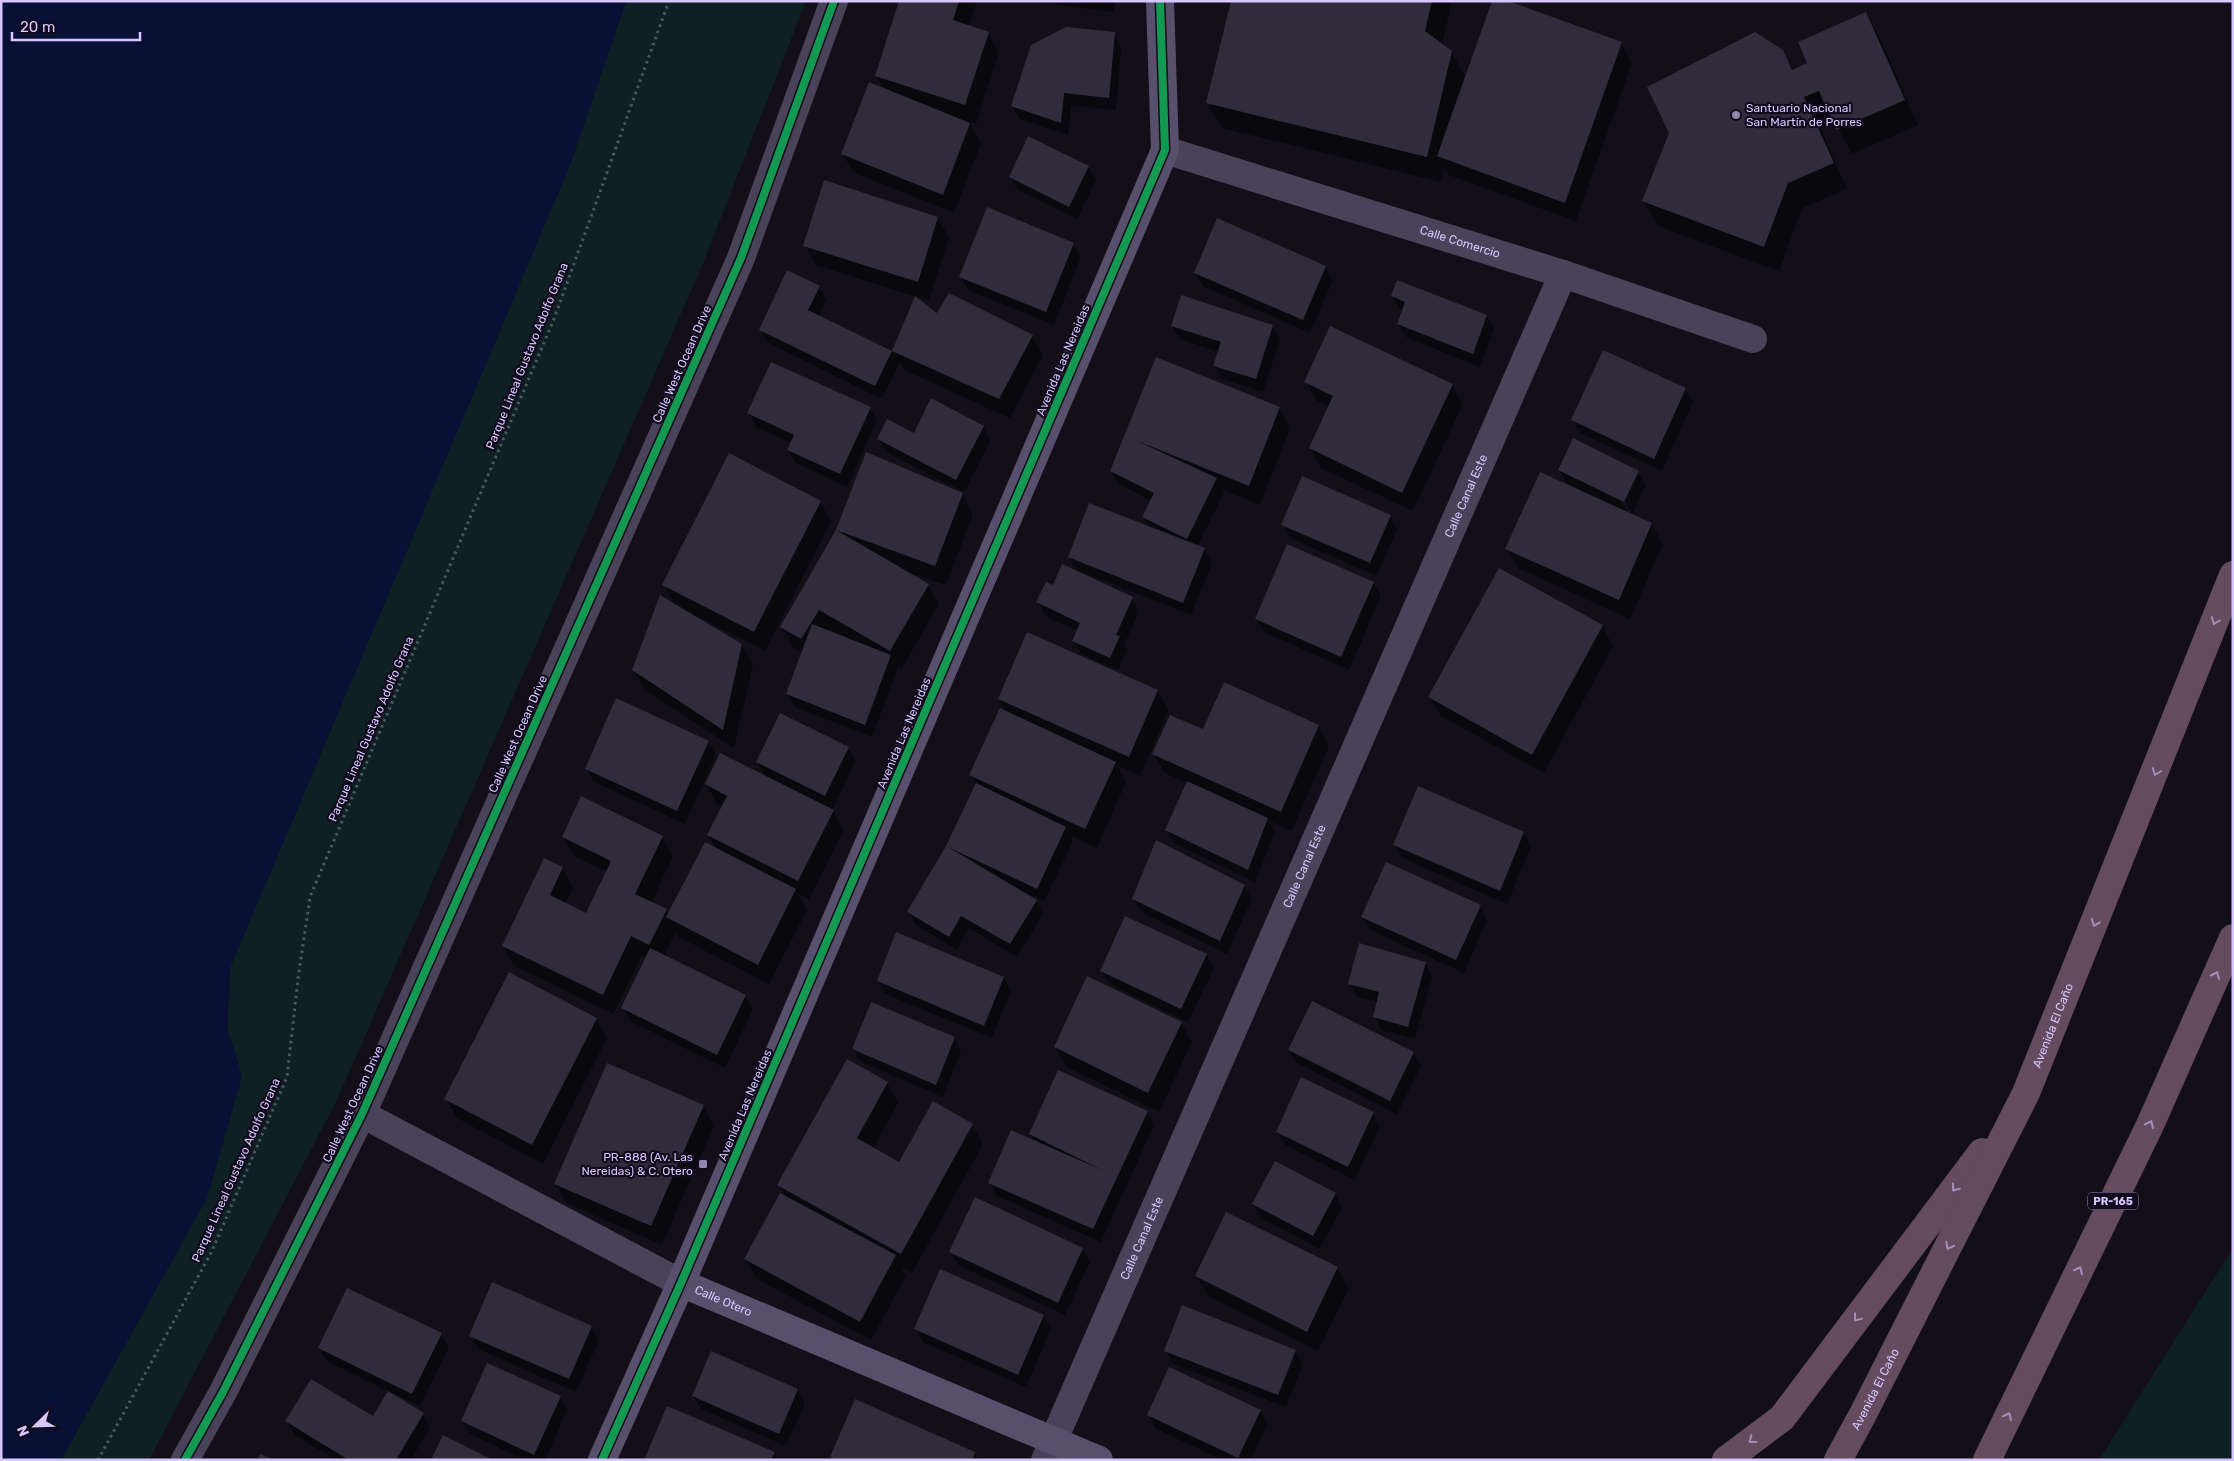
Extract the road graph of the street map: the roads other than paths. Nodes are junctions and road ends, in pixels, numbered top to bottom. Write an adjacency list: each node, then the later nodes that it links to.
1 (834, 1): 9 (street, Calle West Ocean Drive)
2 (1160, 1): 3 (street, Avenida Las Nereidas)
3 (1165, 150): 4 (street, Calle Comercio); 10 (street, Avenida Las Nereidas)
4 (1563, 274): 5 (street, Calle Comercio); 11 (street, Calle Canal Este)
5 (1753, 339)
6 (2233, 575): 8 (highway, Avenida El Caño, one-way to 8)
7 (2233, 938): 17 (highway, PR-165, one-way to 7)
8 (2026, 1093): 15 (highway, one-way to 15); 16 (highway, Avenida El Caño, one-way to 16)
9 (362, 1114): 10 (street, Calle Otero); 12 (street, Calle West Ocean Drive)
10 (681, 1283): 11 (street, Calle Otero); 13 (street, Avenida Las Nereidas)
11 (1050, 1450): 14 (street, Calle Otero)
12 (185, 1460)
13 (602, 1460)
14 (1099, 1460)
15 (1726, 1460)
16 (1838, 1460)
17 (1987, 1460)

